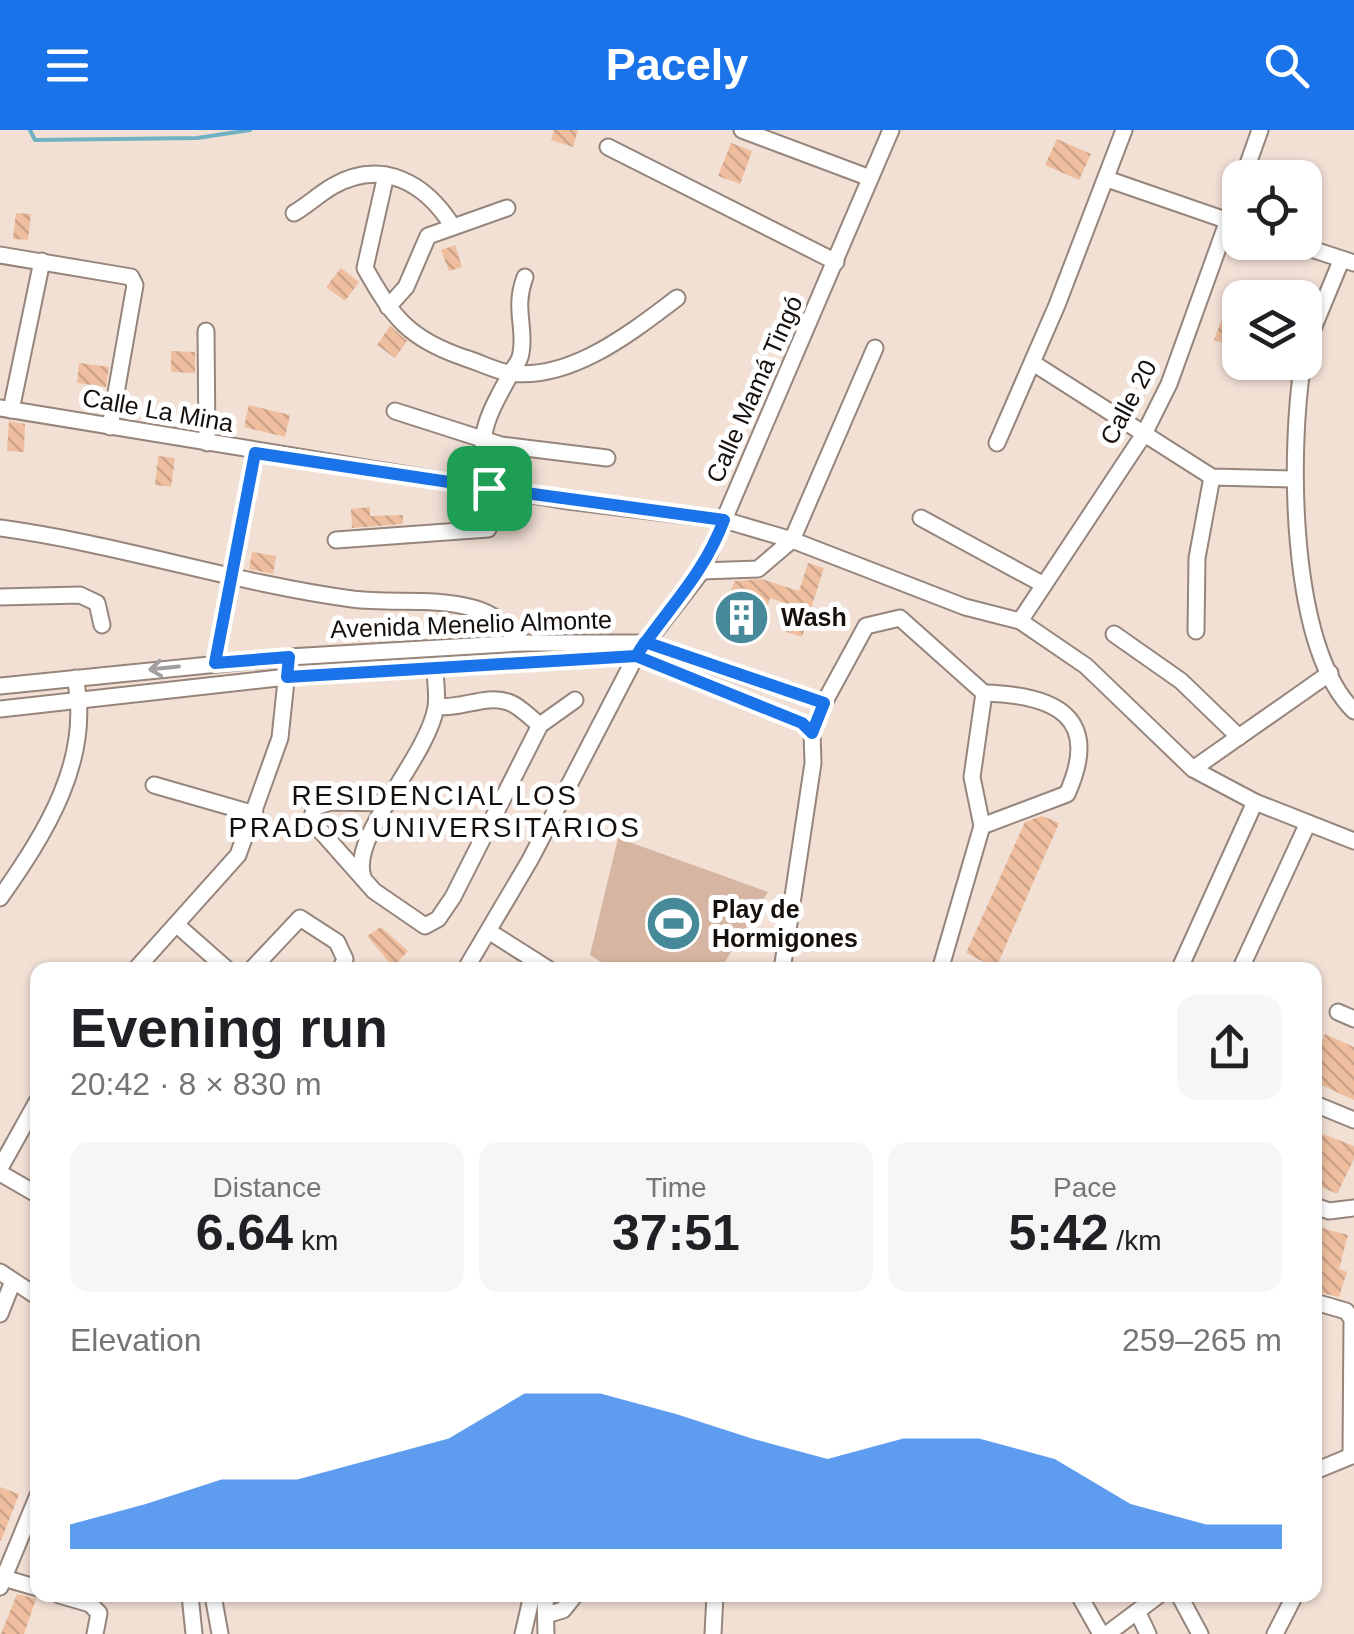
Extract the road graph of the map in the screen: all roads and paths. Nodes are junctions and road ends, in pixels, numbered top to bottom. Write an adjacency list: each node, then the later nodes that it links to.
1 (742, 130): 8 (street)
2 (891, 130): 8 (street, Calle Mamá Tingó)
3 (1124, 130): 9 (street)
4 (1260, 130): 6 (street)
5 (608, 147): 18 (street)
6 (1249, 160)
7 (386, 175): 11 (street); 13 (street); 22 (street)
8 (870, 178): 18 (street, Calle Mamá Tingó)
9 (1107, 178): 12 (street); 26 (street)
10 (507, 208): 13 (street)
11 (294, 213)
12 (1222, 219)
13 (454, 227): 22 (street)
14 (1222, 253): 32 (street, Calle 20)
15 (1322, 253): 19 (street)
16 (0, 255): 17 (street)
17 (42, 261): 29 (street); 31 (street)
18 (836, 262): 43 (street, Calle Mamá Tingó)
19 (1348, 262): 23 (street)
20 (524, 277): 27 (street)
21 (677, 298): 27 (street)
22 (388, 307): 27 (street)
23 (1322, 314)
24 (206, 331): 35 (street)
25 (875, 348): 46 (street)
26 (1033, 363): 32 (street); 34 (street)
27 (510, 373): 33 (street)
28 (1300, 380): 39 (street)
29 (6, 409): 31 (street, Calle La Mina)
30 (394, 411): 33 (street)
31 (110, 427): 35 (street, Calle La Mina)
32 (1144, 434): 38 (street); 49 (street, Calle 20)
33 (482, 440): 37 (street); 40 (street)
34 (998, 442)
35 (207, 444): 36 (street, Calle La Mina)
36 (255, 453): 40 (street, Calle La Mina); 48 (street)
37 (607, 458)
38 (1212, 477): 39 (street); 53 (street)
39 (1294, 479): 60 (street)
40 (489, 488): 41 (street, Calle La Mina)
41 (506, 492): 43 (street, Calle La Mina); 45 (street)
42 (920, 518): 49 (street)
43 (724, 520): 46 (street, Calle La Mina); 47 (street, Calle Mamá Tingó)
44 (0, 528): 48 (street)
45 (336, 540)
46 (792, 540): 47 (street); 51 (street, Calle La Mina)
47 (702, 571): 56 (street, Calle Mamá Tingó)
48 (231, 576): 55 (street); 58 (street)
49 (1044, 584): 51 (street, Calle 20)
50 (0, 597): 52 (street)
51 (1020, 621): 74 (street)
52 (102, 626)
53 (1196, 632)
54 (1114, 634): 73 (street)
55 (520, 643): 56 (street, Avenida Menelio Almonte); 57 (street, Avenida Menelio Almonte)
56 (641, 650): 59 (street, Avenida Menelio Almonte); 67 (street); 72 (street); 85 (street, Calle Mamá Tingó)
57 (289, 657): 58 (street, Avenida Menelio Almonte); 61 (street)
58 (215, 663): 62 (street, Avenida Menelio Almonte, one-way to 62)
59 (435, 667): 61 (street, Avenida Menelio Almonte); 68 (street)
60 (1330, 673): 70 (street); 73 (street)
61 (287, 677): 66 (street, Avenida Menelio Almonte); 78 (street)
62 (75, 678): 63 (street, Avenida Menelio Almonte); 66 (street)
63 (0, 686)
64 (984, 693): 67 (street); 80 (street); 80 (street)
65 (575, 700): 71 (street)
66 (80, 701): 69 (street, Avenida Menelio Almonte); 83 (street)
67 (824, 703): 72 (street)
68 (436, 706): 71 (street); 77 (street)
69 (0, 709)
70 (1354, 711)
71 (540, 725): 82 (street)
72 (812, 733): 92 (street)
73 (1239, 737): 74 (street)
74 (1193, 769): 76 (street)
75 (154, 785): 78 (street)
76 (1255, 802): 79 (street); 94 (street)
77 (388, 803): 82 (street); 82 (street)
78 (254, 814): 84 (street)
79 (1307, 825): 81 (street); 95 (street)
80 (982, 826): 93 (street)
81 (1354, 841)
82 (362, 877)
83 (0, 898)
84 (177, 925): 86 (street); 87 (street)
85 (490, 932): 90 (street, Calle Mamá Tingó); 91 (street)
86 (142, 962)
87 (219, 962)
88 (258, 962): 89 (street)
89 (342, 962)
90 (470, 962)
91 (537, 962)
92 (783, 962)
93 (942, 962)
94 (1183, 962)
95 (1244, 962)
96 (1338, 1012): 97 (street)
97 (1354, 1019)
98 (1322, 1107): 100 (street)
99 (30, 1115): 101 (street)
100 (1354, 1120)
101 (0, 1170): 102 (street)
102 (30, 1190)
103 (1322, 1208): 104 (street)
104 (1354, 1208)
105 (6, 1276): 106 (street); 108 (street)
106 (30, 1291)
107 (1322, 1304): 109 (street)
108 (0, 1314)
109 (1352, 1455): 110 (street)
110 (1322, 1469)
111 (30, 1514): 112 (street)
112 (1, 1581): 113 (street)
113 (30, 1586)
114 (191, 1602): 128 (street)
115 (214, 1602): 129 (street)
116 (531, 1602): 130 (street)
117 (545, 1602): 126 (street)
118 (569, 1602): 126 (street)
119 (715, 1602): 132 (street)
120 (1083, 1602): 133 (street)
121 (1151, 1602): 125 (street)
122 (1182, 1602): 135 (street)
123 (1291, 1602): 136 (street)
124 (94, 1604): 127 (street)
125 (1138, 1613): 133 (street); 134 (street)
126 (546, 1616): 131 (street)
127 (95, 1634)
128 (194, 1634)
129 (220, 1634)
130 (524, 1634)
131 (546, 1634)
132 (714, 1634)
133 (1104, 1634)
134 (1148, 1634)
135 (1200, 1634)
136 (1275, 1634)

